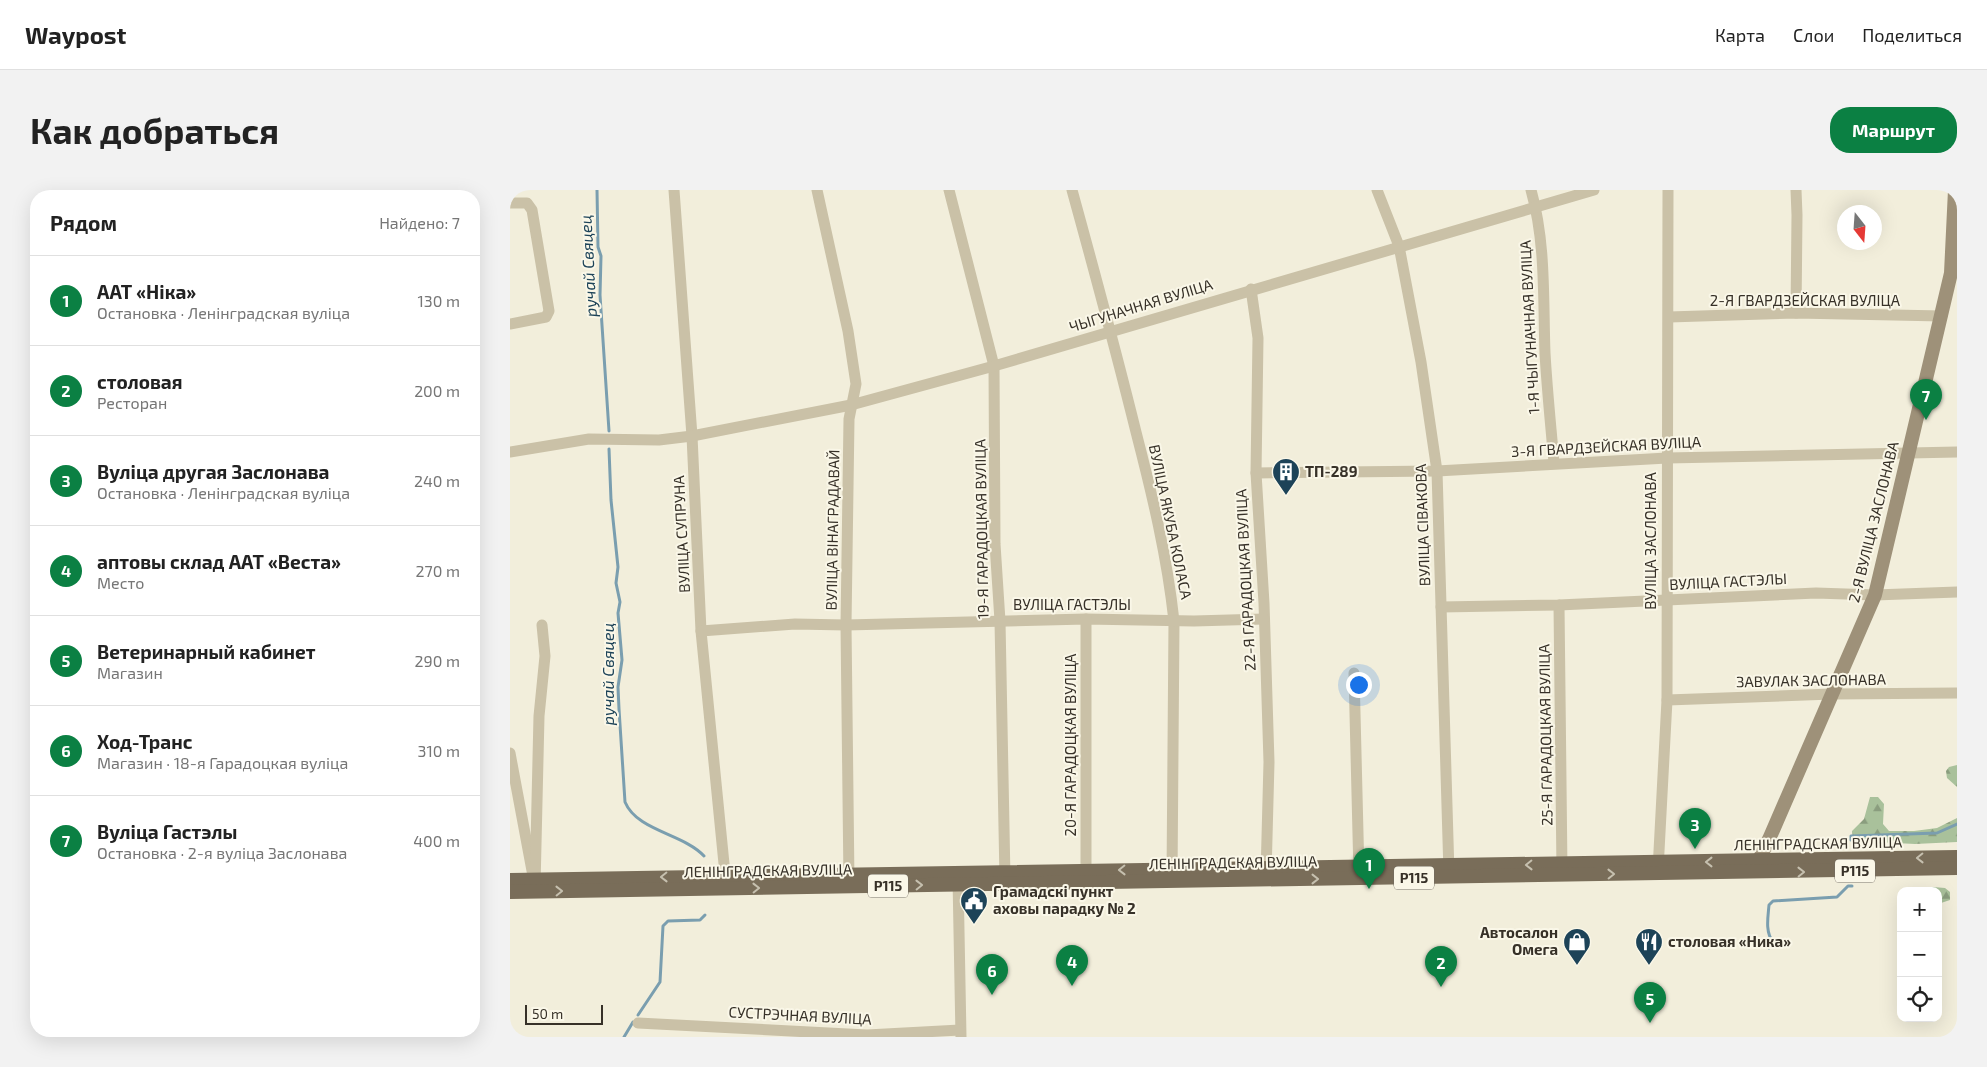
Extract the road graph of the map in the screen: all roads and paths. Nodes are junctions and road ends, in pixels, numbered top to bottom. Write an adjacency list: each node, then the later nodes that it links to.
1 (674, 190): 22 (street, ВУЛІЦА СУПРУНА)
2 (817, 190): 21 (street, ВУЛІЦА ВІНАГРАДАВАЙ)
3 (948, 190): 20 (street, 19-Я ГАРАДОЦКАЯ ВУЛІЦА)
4 (1072, 190): 19 (street, ВУЛІЦА ЯКУБА КОЛАСА)
5 (1377, 190): 13 (street, ВУЛІЦА СІВАКОВА)
6 (1531, 190): 12 (street, 1-Я ЧЫГУНАЧНАЯ ВУЛІЦА)
7 (1594, 190): 12 (street, ЧЫГУНАЧНАЯ ВУЛІЦА)
8 (1668, 190): 17 (street, ВУЛІЦА ЗАСЛОНАВА)
9 (1796, 190): 15 (street)
10 (1955, 190): 16 (main road, 2-Я ВУЛІЦА ЗАСЛОНАВА)
11 (510, 203): 18 (street)
12 (1536, 207): 13 (street, ЧЫГУНАЧНАЯ ВУЛІЦА); 27 (street, 1-Я ЧЫГУНАЧНАЯ ВУЛІЦА)
13 (1399, 246): 14 (street, ЧЫГУНАЧНАЯ ВУЛІЦА); 28 (street, ВУЛІЦА СІВАКОВА)
14 (1251, 289): 19 (street, ЧЫГУНАЧНАЯ ВУЛІЦА); 29 (street, 22-Я ГАРАДОЦКАЯ ВУЛІЦА)
15 (1796, 313): 16 (street, 2-Я ГВАРДЗЕЙСКАЯ ВУЛІЦА); 17 (street, 2-Я ГВАРДЗЕЙСКАЯ ВУЛІЦА)
16 (1942, 316): 25 (main road, 2-Я ВУЛІЦА ЗАСЛОНАВА)
17 (1669, 317): 26 (street, ВУЛІЦА ЗАСЛОНАВА)
18 (510, 324)
19 (1111, 331): 20 (street, ЧЫГУНАЧНАЯ ВУЛІЦА); 38 (street, ВУЛІЦА ЯКУБА КОЛАСА)
20 (994, 366): 21 (street, ЧЫГУНАЧНАЯ ВУЛІЦА); 37 (street, 19-Я ГАРАДОЦКАЯ ВУЛІЦА)
21 (851, 405): 22 (street, ЧЫГУНАЧНАЯ ВУЛІЦА); 40 (street, ВУЛІЦА ВІНАГРАДАВАЙ)
22 (692, 436): 23 (street, ЧЫГУНАЧНАЯ ВУЛІЦА); 41 (street, ВУЛІЦА СУПРУНА)
23 (510, 452)
24 (1957, 452): 25 (street, 3-Я ГВАРДЗЕЙСКАЯ ВУЛІЦА)
25 (1909, 453): 26 (street, 3-Я ГВАРДЗЕЙСКАЯ ВУЛІЦА); 31 (main road, 2-Я ВУЛІЦА ЗАСЛОНАВА)
26 (1667, 458): 27 (street, 3-Я ГВАРДЗЕЙСКАЯ ВУЛІЦА); 32 (street, ВУЛІЦА ЗАСЛОНАВА)
27 (1554, 463): 28 (street, 3-Я ГВАРДЗЕЙСКАЯ ВУЛІЦА)
28 (1437, 470): 29 (street, 3-Я ГВАРДЗЕЙСКАЯ ВУЛІЦА); 34 (street, ВУЛІЦА СІВАКОВА)
29 (1256, 473): 36 (street, 22-Я ГАРАДОЦКАЯ ВУЛІЦА)
30 (1957, 592): 31 (street, ВУЛІЦА ГАСТЭЛЫ)
31 (1875, 595): 32 (street, ВУЛІЦА ГАСТЭЛЫ); 44 (main road, 2-Я ВУЛІЦА ЗАСЛОНАВА)
32 (1666, 600): 33 (street, ВУЛІЦА ГАСТЭЛЫ); 45 (street, ВУЛІЦА ЗАСЛОНАВА)
33 (1559, 605): 34 (street, ВУЛІЦА ГАСТЭЛЫ); 51 (street, 25-Я ГАРАДОЦКАЯ ВУЛІЦА)
34 (1441, 607): 52 (street, ВУЛІЦА СІВАКОВА)
35 (1086, 618): 37 (street, ВУЛІЦА ГАСТЭЛЫ); 38 (street, ВУЛІЦА ГАСТЭЛЫ); 56 (street, 20-Я ГАРАДОЦКАЯ ВУЛІЦА)
36 (1264, 619): 38 (street, ВУЛІЦА ГАСТЭЛЫ); 54 (street, 22-Я ГАРАДОЦКАЯ ВУЛІЦА)
37 (1000, 621): 40 (street, ВУЛІЦА ГАСТЭЛЫ); 57 (street, 19-Я ГАРАДОЦКАЯ ВУЛІЦА)
38 (1174, 621): 55 (street, ВУЛІЦА ЯКУБА КОЛАСА)
39 (542, 625): 62 (street)
40 (846, 625): 41 (street, ВУЛІЦА ГАСТЭЛЫ); 60 (street, ВУЛІЦА ВІНАГРАДАВАЙ)
41 (701, 631): 61 (street, ВУЛІЦА СУПРУНА)
42 (1354, 673): 53 (street)
43 (1957, 693): 44 (street, ЗАВУЛАК ЗАСЛОНАВА)
44 (1832, 694): 45 (street, ЗАВУЛАК ЗАСЛОНАВА); 48 (main road, 2-Я ВУЛІЦА ЗАСЛОНАВА)
45 (1667, 700): 49 (street, ВУЛІЦА ЗАСЛОНАВА)
46 (510, 753): 62 (street)
47 (1957, 857): 48 (main road, ЛЕНІНГРАДСКАЯ ВУЛІЦА / Р115, one-way to 48)
48 (1755, 867): 49 (main road, ЛЕНІНГРАДСКАЯ ВУЛІЦА / Р115); 50 (main road, ЛЕНІНГРАДСКАЯ ВУЛІЦА / Р115, one-way to 50)
49 (1658, 868): 51 (main road, ЛЕНІНГРАДСКАЯ ВУЛІЦА / Р115)
50 (1957, 868)
51 (1562, 869): 52 (main road, ЛЕНІНГРАДСКАЯ ВУЛІЦА / Р115)
52 (1449, 872): 53 (main road, ЛЕНІНГРАДСКАЯ ВУЛІЦА / Р115)
53 (1359, 873): 54 (main road, ЛЕНІНГРАДСКАЯ ВУЛІЦА / Р115)
54 (1266, 874): 55 (main road, ЛЕНІНГРАДСКАЯ ВУЛІЦА / Р115)
55 (1172, 875): 56 (main road, ЛЕНІНГРАДСКАЯ ВУЛІЦА / Р115)
56 (1086, 876): 57 (main road, ЛЕНІНГРАДСКАЯ ВУЛІЦА / Р115)
57 (1005, 878): 58 (main road, ЛЕНІНГРАДСКАЯ ВУЛІЦА / Р115)
58 (958, 879): 60 (main road, ЛЕНІНГРАДСКАЯ ВУЛІЦА / Р115); 65 (street)
59 (510, 880): 62 (main road, ЛЕНІНГРАДСКАЯ ВУЛІЦА / Р115)
60 (849, 880): 61 (main road, ЛЕНІНГРАДСКАЯ ВУЛІЦА / Р115)
61 (726, 882): 62 (main road, ЛЕНІНГРАДСКАЯ ВУЛІЦА / Р115)
62 (535, 886): 63 (main road, ЛЕНІНГРАДСКАЯ ВУЛІЦА / Р115)
63 (510, 892)
64 (638, 1023): 65 (street, СУСТРЭЧНАЯ ВУЛІЦА)
65 (960, 1034)

